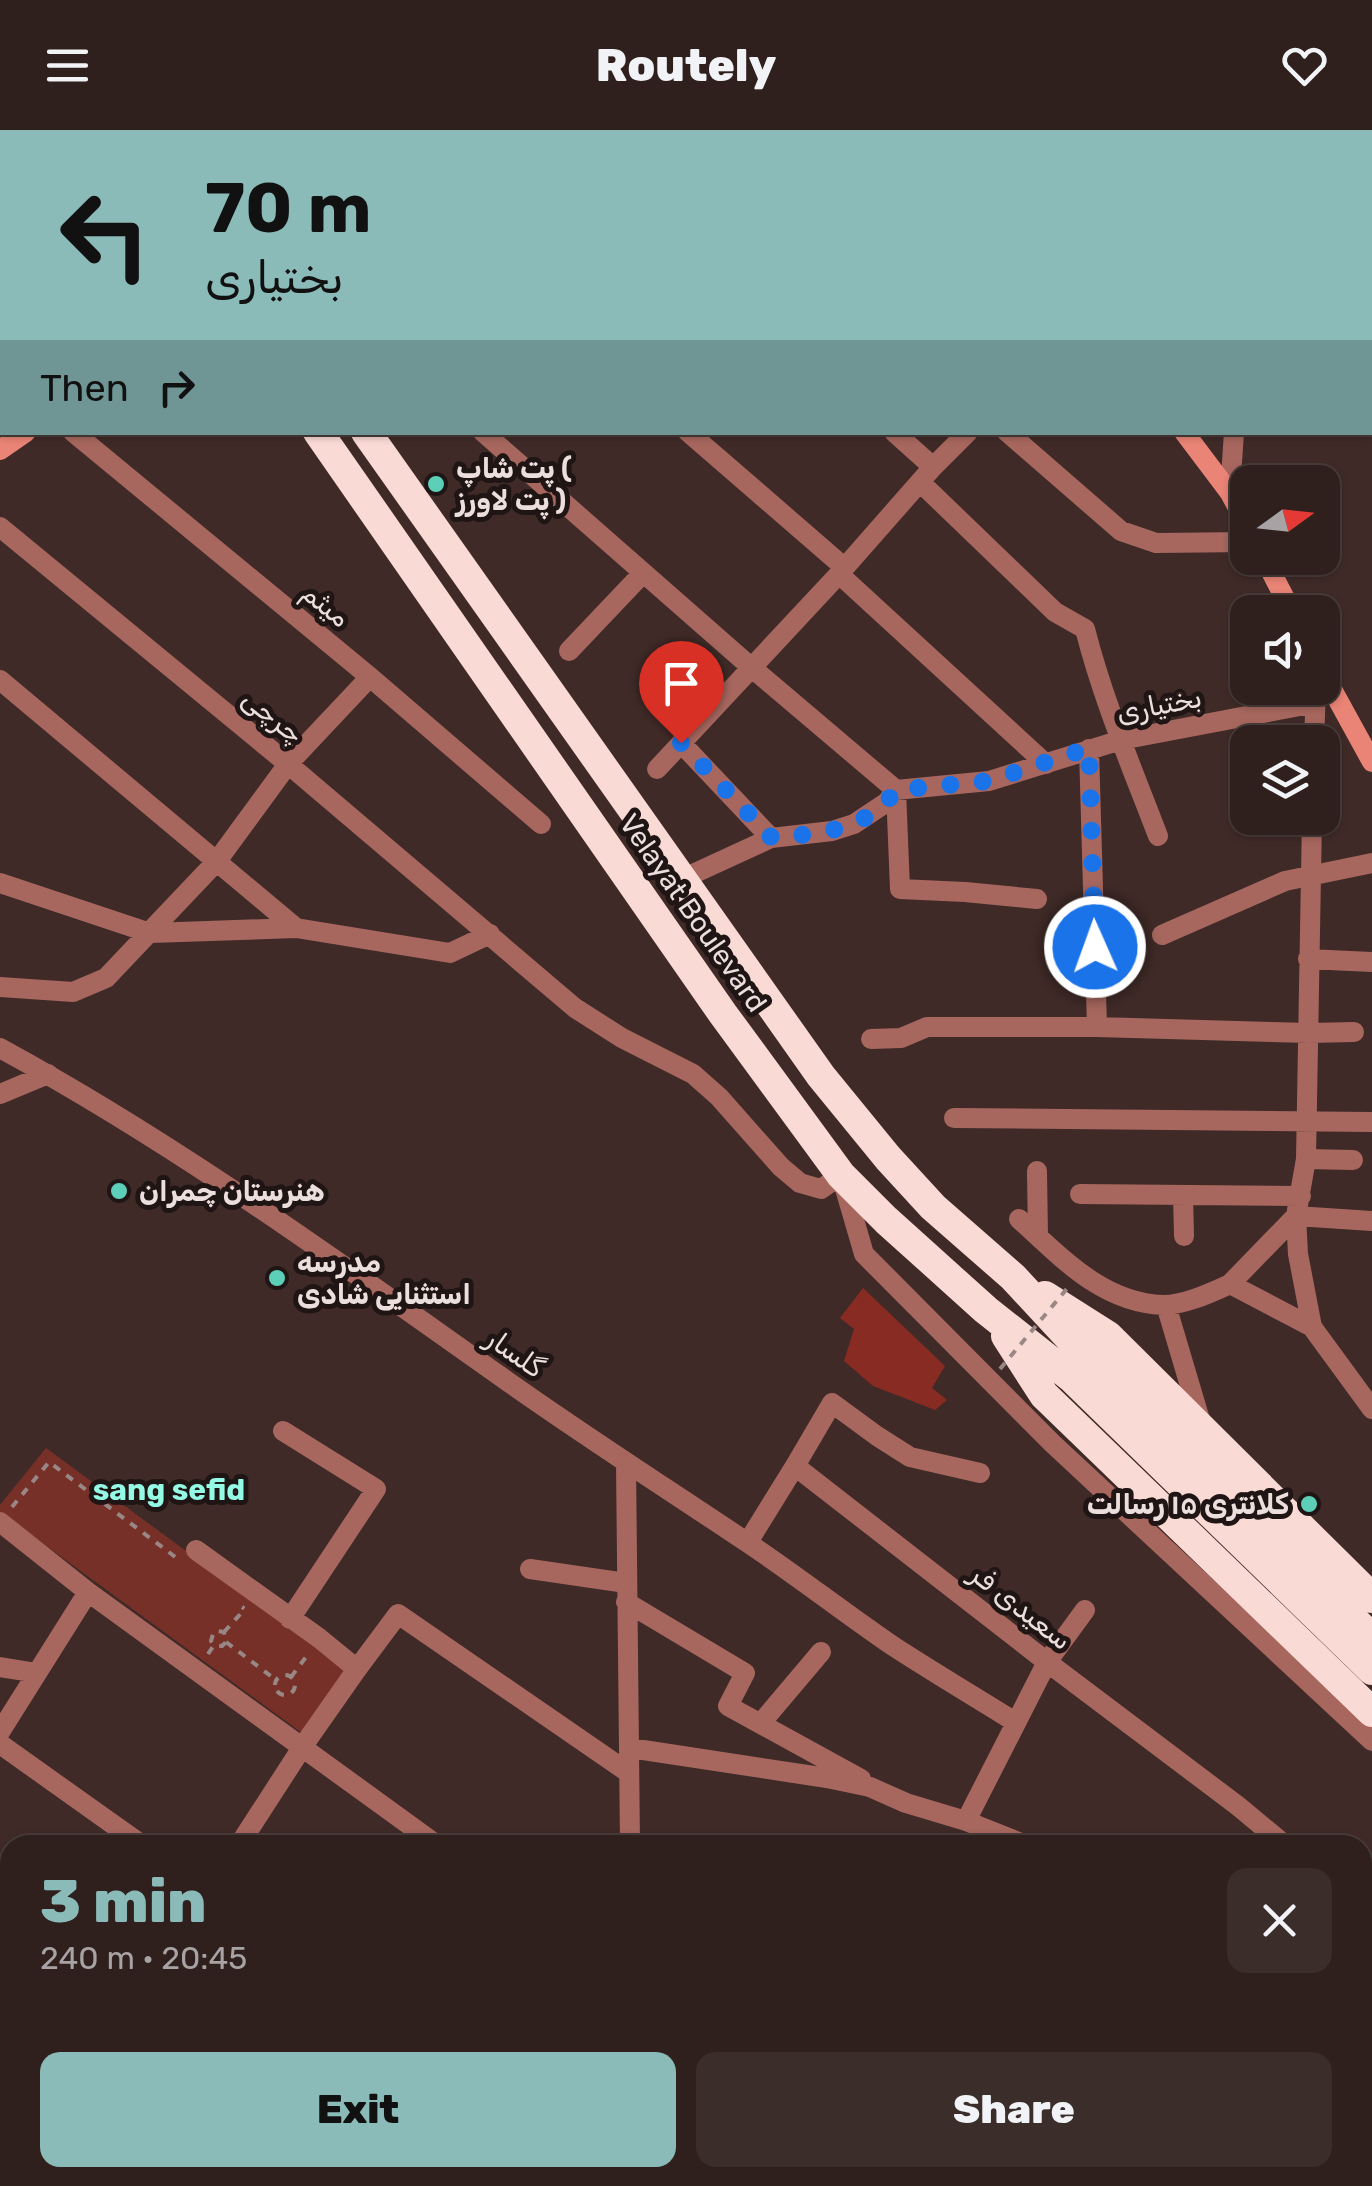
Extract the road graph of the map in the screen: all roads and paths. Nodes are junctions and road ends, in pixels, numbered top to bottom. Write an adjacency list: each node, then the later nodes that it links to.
1 (22, 435): 12 (street)
2 (77, 435): 22 (street, میثم)
3 (320, 435): 64 (highway, Velayat Boulevard)
4 (368, 435): 41 (highway, Velayat Boulevard)
5 (487, 435): 19 (street)
6 (691, 435): 18 (street)
7 (896, 435): 14 (street)
8 (965, 435): 14 (street)
9 (1011, 435): 17 (street)
10 (1186, 435): 15 (street)
11 (1235, 435): 13 (street)
12 (0, 450)
13 (1232, 465)
14 (926, 474): 18 (street); 26 (street)
15 (1230, 494)
16 (0, 527): 30 (street, چرچی)
17 (1230, 542)
18 (842, 571): 21 (street); 31 (street)
19 (643, 573): 20 (street); 21 (street)
20 (569, 651)
21 (752, 668): 27 (street); 33 (street)
22 (370, 677): 30 (street); 34 (street, میثم)
23 (0, 680): 38 (street)
24 (1340, 701): 29 (street)
25 (1272, 705): 26 (street, بختیاری)
26 (1121, 740): 28 (street, بختیاری); 36 (street)
27 (681, 743): 32 (street); 37 (street)
28 (1089, 748): 31 (street, بختیاری); 51 (street)
29 (1369, 750)
30 (288, 764): 38 (street); 46 (street, چرچی)
31 (1046, 764): 33 (street, بختیاری)
32 (657, 769)
33 (896, 790): 37 (street); 43 (street)
34 (541, 824)
35 (1311, 835): 40 (street)
36 (1158, 836)
37 (772, 838): 41 (street)
38 (217, 861): 44 (street); 45 (street)
39 (1372, 863): 40 (street)
40 (1310, 874): 47 (street); 48 (street)
41 (682, 879): 72 (highway, Velayat Boulevard)
42 (0, 884): 45 (street)
43 (1037, 899)
44 (296, 928): 45 (street); 46 (street)
45 (150, 933): 50 (street)
46 (490, 934): 64 (street, چرچی)
47 (1162, 935)
48 (1308, 959): 49 (street); 53 (street)
49 (1372, 962)
50 (0, 987)
51 (1098, 1026): 53 (street); 54 (street)
52 (1354, 1032): 53 (street)
53 (1308, 1033): 59 (street)
54 (871, 1039)
55 (0, 1048): 56 (street, گلسار)
56 (48, 1074): 57 (street); 83 (street, گلسار)
57 (0, 1094)
58 (954, 1118): 59 (street)
59 (1306, 1122): 60 (street); 61 (street)
60 (1372, 1122)
61 (1306, 1159): 62 (street); 67 (street)
62 (1354, 1160)
63 (1037, 1170): 70 (street)
64 (841, 1175): 76 (highway, Velayat Boulevard); 112 (street)
65 (1080, 1194): 66 (street)
66 (1183, 1195): 67 (street); 71 (street)
67 (1298, 1206): 69 (street); 73 (street); 77 (street)
68 (1019, 1219): 70 (street)
69 (1372, 1220)
70 (1038, 1236): 75 (street)
71 (1184, 1236)
72 (1013, 1277): 79 (highway, Velayat Boulevard); 81 (highway)
73 (1230, 1284): 75 (street); 77 (street)
74 (1070, 1285): 78 (path, bridge)
75 (1166, 1305): 81 (street)
76 (986, 1310): 79 (highway, Velayat Boulevard); 108 (highway)
77 (1312, 1327): 80 (street)
78 (1000, 1369)
79 (1081, 1369): 98 (highway); 104 (highway)
80 (1372, 1409)
81 (1203, 1430): 93 (highway)
82 (283, 1431): 95 (street)
83 (626, 1463): 87 (street, گلسار); 91 (street)
84 (795, 1466): 85 (street); 87 (street); 101 (street, سعیدی فر)
85 (980, 1473)
86 (6, 1514): 88 (path); 90 (street)
87 (748, 1542): 109 (street, گلسار)
88 (190, 1557): 95 (street)
89 (530, 1569): 91 (street)
90 (88, 1592): 105 (street); 114 (street)
91 (626, 1592): 110 (street); 115 (street)
92 (230, 1598): 96 (path)
93 (1372, 1598)
94 (1085, 1610): 101 (street)
95 (290, 1620): 97 (street)
96 (224, 1632): 99 (path); 99 (path)
97 (319, 1638): 103 (street); 106 (path)
98 (1372, 1638)
99 (226, 1642): 107 (path)
100 (821, 1652): 110 (street)
101 (1047, 1662): 109 (street); 124 (street, سعیدی فر)
102 (0, 1667): 105 (street)
103 (357, 1669): 114 (street); 116 (street)
104 (1372, 1670)
105 (38, 1673): 111 (street)
106 (290, 1677): 107 (path); 107 (path)
107 (276, 1680)
108 (1372, 1712)
109 (1015, 1722): 118 (street)
110 (761, 1723): 117 (street)
111 (0, 1732)
112 (1372, 1741)
113 (0, 1744): 119 (street)
114 (302, 1746): 120 (street); 121 (street)
115 (630, 1748): 116 (street); 117 (street)
116 (630, 1773): 122 (street)
117 (906, 1803): 118 (street)
118 (966, 1821): 123 (street)
119 (128, 1835)
120 (245, 1835)
121 (424, 1835)
122 (630, 1835)
123 (1001, 1835)
124 (1273, 1835)

